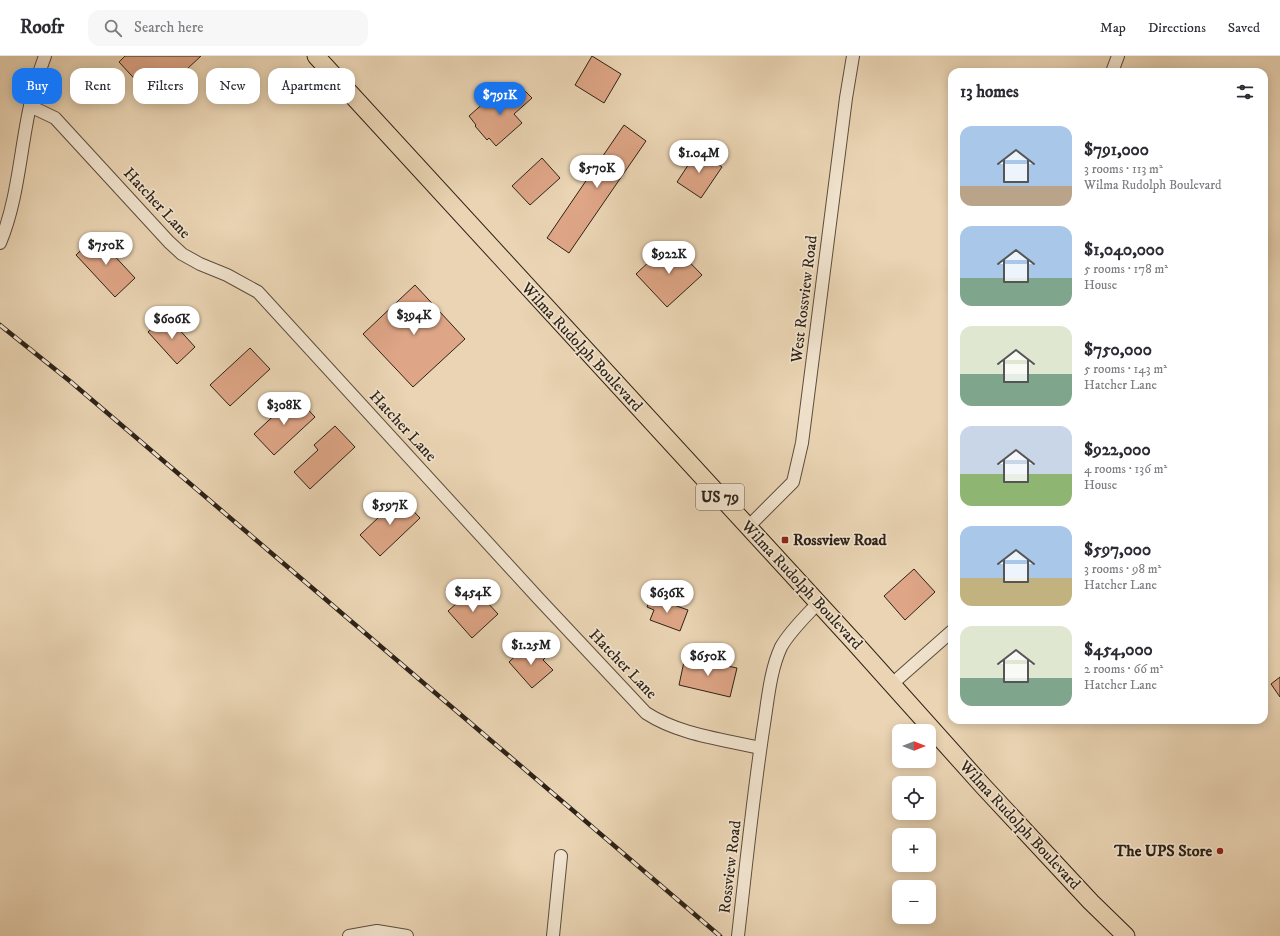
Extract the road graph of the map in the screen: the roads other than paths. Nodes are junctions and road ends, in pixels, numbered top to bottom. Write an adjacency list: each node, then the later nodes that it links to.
1 (45, 56): 6 (street)
2 (316, 56): 8 (highway, Wilma Rudolph Boulevard / US 79)
3 (853, 56): 8 (street, West Rossview Road)
4 (1118, 56): 5 (street)
5 (1114, 68)
6 (30, 106): 7 (street); 12 (street, Hatcher Lane)
7 (0, 243)
8 (748, 527): 9 (highway, Wilma Rudolph Boulevard / US 79)
9 (818, 603): 11 (highway, Wilma Rudolph Boulevard / US 79); 12 (street, Rossview Road)
10 (948, 635): 11 (street)
11 (892, 684): 18 (highway, Wilma Rudolph Boulevard / US 79)
12 (760, 748): 17 (street, Rossview Road)
13 (561, 856): 16 (street)
14 (350, 936): 15 (street)
15 (407, 936)
16 (553, 936)
17 (738, 936)
18 (1126, 936)

